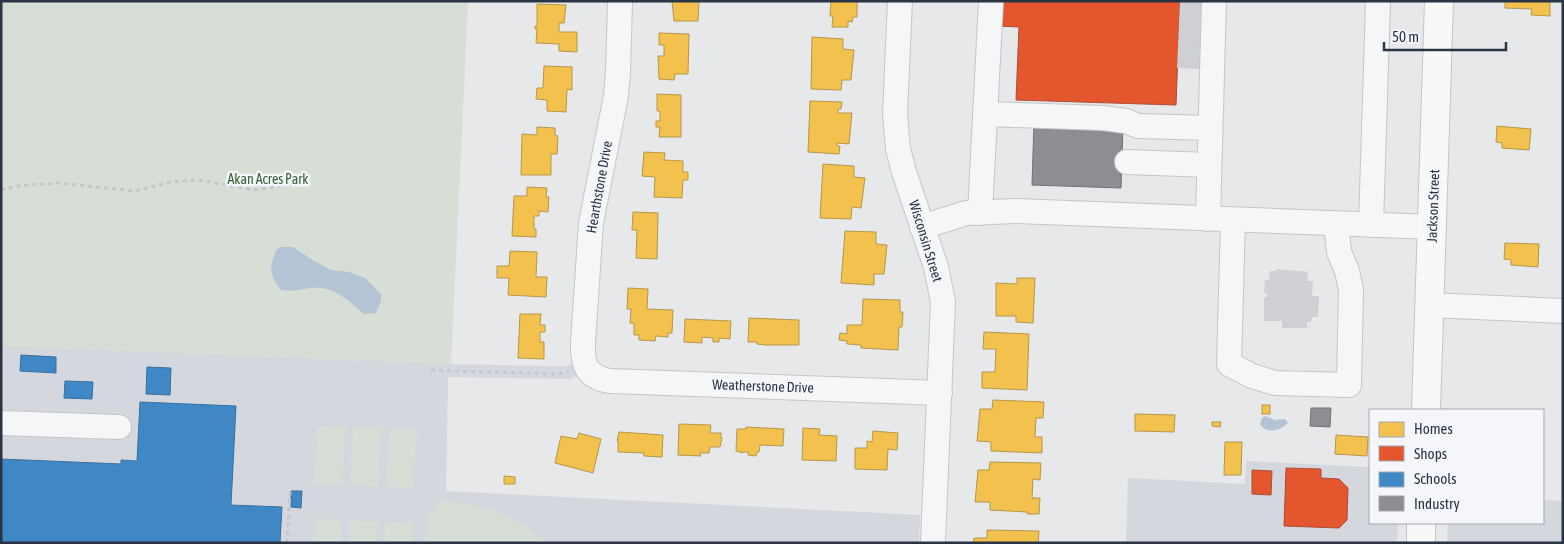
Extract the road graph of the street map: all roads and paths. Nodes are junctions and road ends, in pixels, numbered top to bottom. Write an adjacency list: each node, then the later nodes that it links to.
1 (620, 1): 22 (street, Hearthstone Drive)
2 (900, 1): 18 (street, Wisconsin Street)
3 (991, 1): 7 (street)
4 (1214, 1): 8 (street)
5 (1378, 1): 17 (street)
6 (1439, 1): 19 (main road, Jackson Street)
7 (985, 114): 8 (street); 13 (street)
8 (1210, 128): 10 (street)
9 (1127, 162): 10 (street)
10 (1209, 165): 14 (street)
11 (290, 184): 12 (path)
12 (1, 190)
13 (980, 213): 14 (street); 18 (street)
14 (1208, 219): 15 (street)
15 (1233, 220): 16 (street); 16 (street)
16 (1336, 224): 17 (street)
17 (1371, 225): 19 (street)
18 (922, 227): 24 (street, Wisconsin Street)
19 (1433, 227): 20 (main road, Jackson Street)
20 (1430, 305): 21 (street); 25 (main road, Jackson Street)
21 (1563, 311)
22 (587, 369): 23 (path); 24 (street, Weatherstone Drive)
23 (431, 370)
24 (940, 393): 31 (street, Wisconsin Street)
25 (1426, 409)
26 (1, 423): 27 (street)
27 (119, 427)
28 (290, 492): 30 (path)
29 (1421, 524): 32 (main road)
30 (288, 543)
31 (933, 543)
32 (1420, 543)

